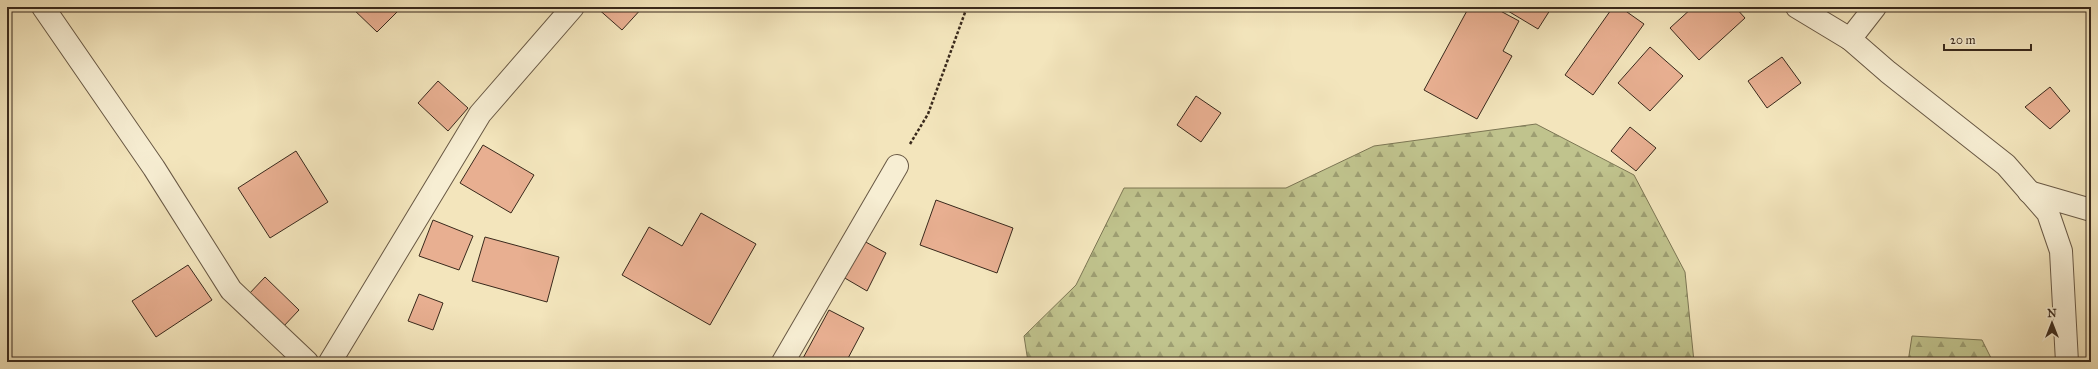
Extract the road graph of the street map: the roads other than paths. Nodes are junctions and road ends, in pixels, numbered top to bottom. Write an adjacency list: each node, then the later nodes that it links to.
1 (43, 7): 9 (street)
2 (573, 7): 10 (street)
3 (1797, 7): 5 (street)
4 (1875, 7): 5 (street)
5 (1850, 39): 7 (street)
6 (897, 166): 11 (street)
7 (2028, 192): 8 (street); 12 (street)
8 (2091, 210)
9 (307, 362)
10 (330, 362)
11 (783, 362)
12 (2067, 362)

